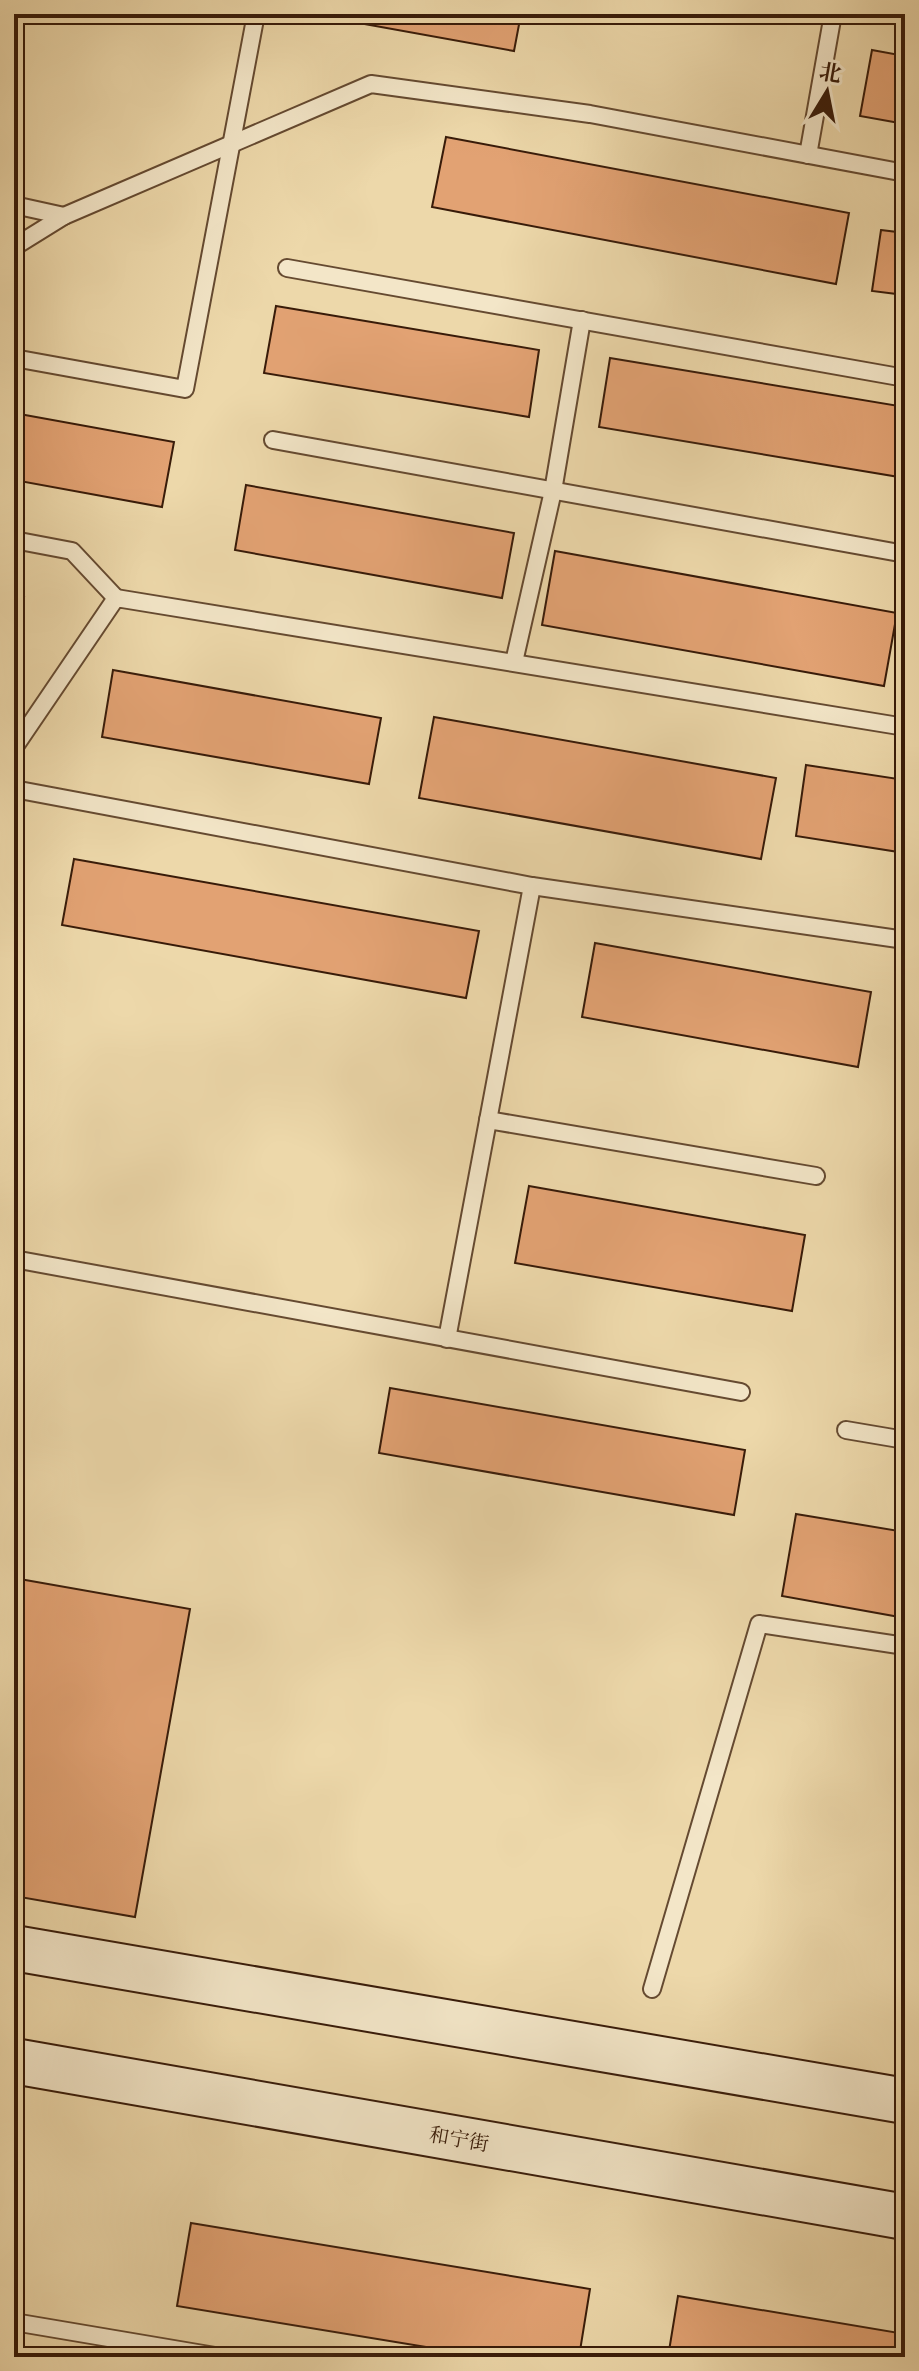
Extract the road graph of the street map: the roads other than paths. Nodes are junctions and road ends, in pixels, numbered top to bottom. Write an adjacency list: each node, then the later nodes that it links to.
1 (256, 14): 3 (lane)
2 (833, 14): 4 (lane)
3 (232, 144): 4 (lane); 7 (lane); 11 (lane)
4 (808, 155): 5 (lane)
5 (905, 173)
6 (14, 205): 7 (lane)
7 (64, 216): 8 (lane)
8 (14, 247)
9 (287, 268): 10 (lane)
10 (582, 320): 12 (lane); 14 (lane)
11 (14, 358)
12 (905, 378)
13 (273, 440): 14 (lane)
14 (553, 491): 16 (lane); 18 (lane)
15 (14, 540): 17 (lane)
16 (905, 554)
17 (116, 598): 18 (lane); 20 (lane)
18 (514, 662): 19 (lane)
19 (905, 727)
20 (14, 748)
21 (14, 789): 22 (lane)
22 (532, 886): 23 (lane); 24 (lane)
23 (905, 940)
24 (488, 1120): 25 (lane); 27 (lane)
25 (816, 1176)
26 (14, 1259): 27 (lane)
27 (447, 1339): 28 (lane)
28 (741, 1392)
29 (846, 1430): 30 (lane)
30 (905, 1440)
31 (905, 1646): 33 (lane)
32 (14, 1948): 35 (main road)
33 (652, 1989)
34 (14, 2061): 36 (main road, 和宁街)
35 (905, 2101)
36 (905, 2217)
37 (14, 2322): 38 (lane)
38 (221, 2357)

